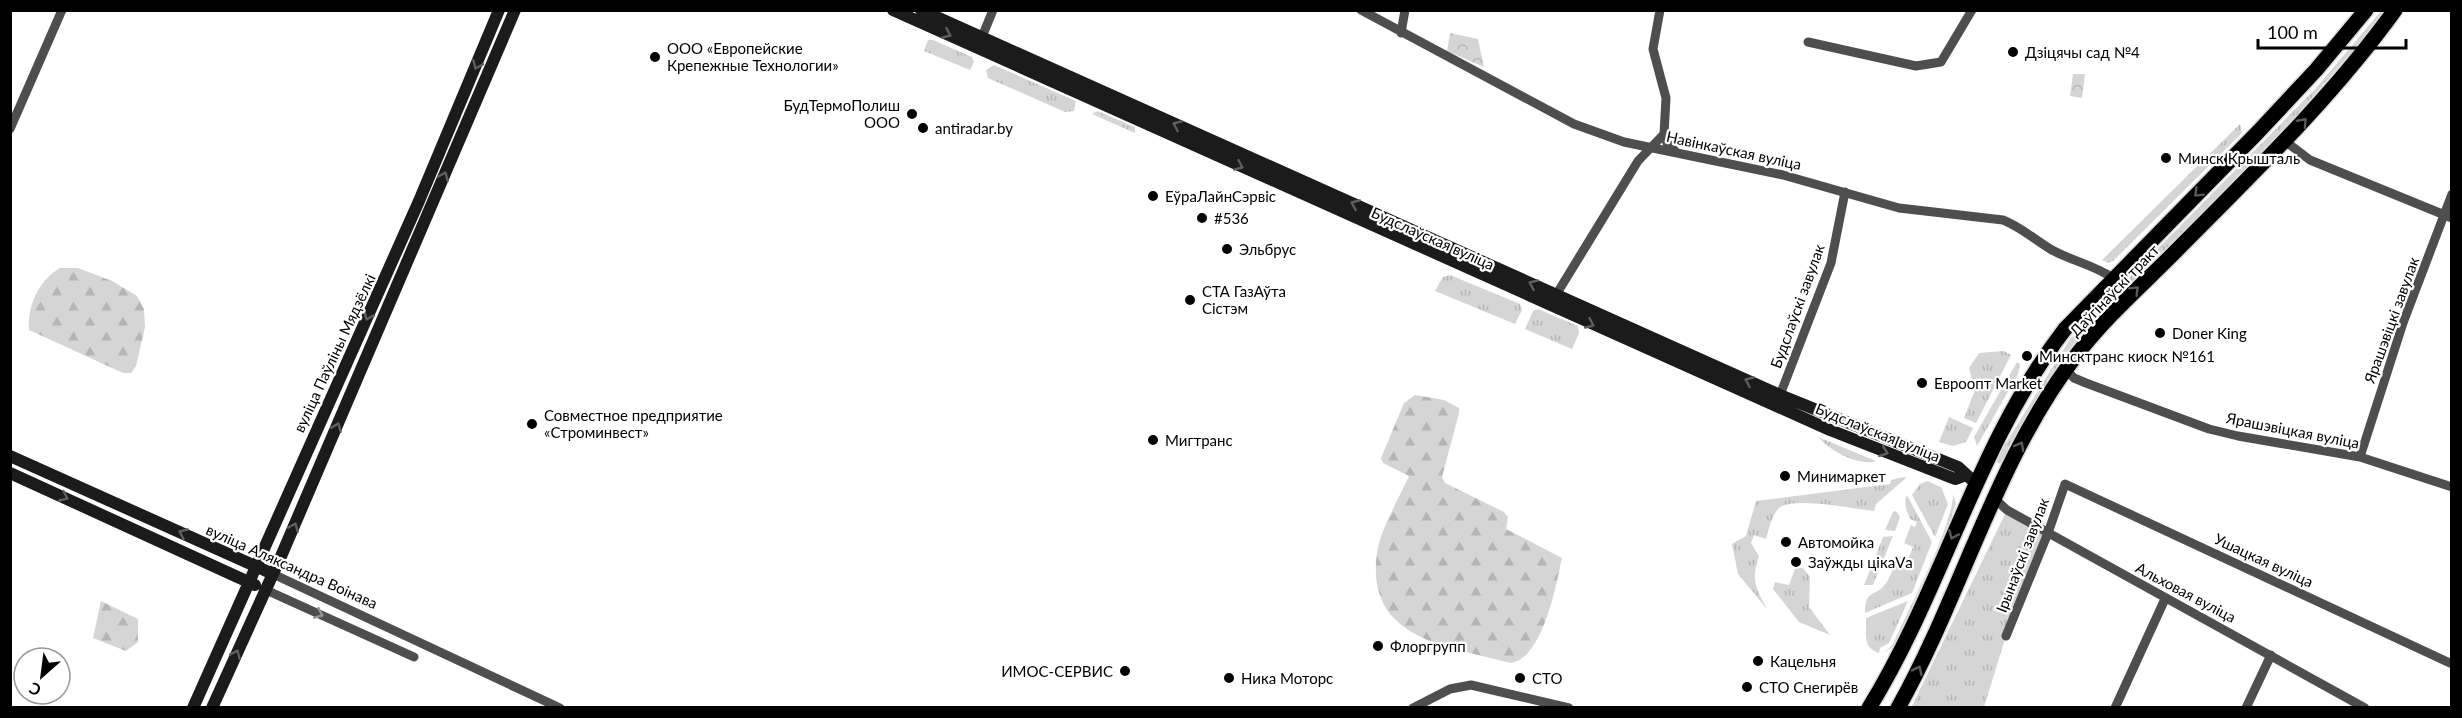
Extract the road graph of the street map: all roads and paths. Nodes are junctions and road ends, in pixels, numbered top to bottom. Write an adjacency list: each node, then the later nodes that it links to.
1 (62, 10): 16 (street)
2 (499, 10): 38 (main road, вуліца Паўліны Мядзёлкі, one-way to 38)
3 (515, 10): 39 (main road, вуліца Паўліны Мядзёлкі, one-way to 3)
4 (893, 10): 33 (main road, Будслаўская вуліца, one-way to 33)
5 (921, 10): 14 (main road, Будслаўская вуліца)
6 (993, 10): 14 (street)
7 (1361, 10): 13 (street, Навінкаўская вуліца)
8 (1405, 10): 13 (street)
9 (1660, 10): 17 (street)
10 (1972, 10): 15 (street)
11 (2366, 10): 26 (main road, Даўгінаўскі тракт, one-way to 26)
12 (2395, 10): 18 (main road, Даўгінаўскі тракт, one-way to 12)
13 (1401, 33): 19 (street, Навінкаўская вуліца)
14 (982, 37): 27 (main road, Будслаўская вуліца, one-way to 14)
15 (1808, 42)
16 (10, 129)
17 (1664, 134): 20 (street); 21 (street)
18 (2286, 141): 25 (street); 28 (main road, Даўгінаўскі тракт, one-way to 18)
19 (1624, 142): 20 (street, Навінкаўская вуліца); 22 (street)
20 (1650, 148): 21 (street, Навінкаўская вуліца); 22 (street)
21 (1676, 152): 23 (street, Навінкаўская вуліца)
22 (1638, 161): 27 (street)
23 (1845, 192): 26 (street, Навінкаўская вуліца); 29 (street, Будслаўскі завулак)
24 (2451, 194): 25 (street, Ярашэвіцкі завулак)
25 (2448, 217): 31 (street, Ярашэвіцкі завулак)
26 (2113, 278): 33 (main road, Даўгінаўскі тракт)
27 (1556, 295): 29 (main road, Будслаўская вуліца, one-way to 27)
28 (2067, 370): 31 (street, Ярашэвіцкая вуліца); 36 (main road, Даўгінаўскі тракт, one-way to 28)
29 (1780, 395): 33 (main road, Будслаўская вуліца)
30 (10, 456): 38 (main road, вуліца Аляксандра Воінава, one-way to 30)
31 (2360, 457): 35 (street, Ярашэвіцкая вуліца)
32 (10, 473): 40 (main road, one-way to 40)
33 (1971, 478): 36 (main road); 43 (main road, Даўгінаўскі тракт, one-way to 43)
34 (2065, 483): 37 (street, Ірынаўскі завулак); 48 (street, Ушацкая вуліца)
35 (2451, 487)
36 (1995, 499): 37 (street, Альховая вуліца); 44 (main road, Даўгінаўскі тракт)
37 (2048, 533): 42 (street, Альховая вуліца); 45 (street, Ірынаўскі завулак)
38 (256, 565): 39 (main road, вуліца Аляксандра Воінава); 40 (main road, вуліца Паўліны Мядзёлкі)
39 (273, 574): 41 (main road, вуліца Паўліны Мядзёлкі); 51 (street, вуліца Аляксандра Воінава)
40 (248, 582): 41 (main road); 49 (main road, вуліца Паўліны Мядзёлкі)
41 (266, 590): 47 (street, one-way to 47); 50 (main road, вуліца Паўліны Мядзёлкі, one-way to 41)
42 (2165, 599): 46 (street, Альховая вуліца); 56 (street)
43 (1913, 622): 44 (main road); 54 (main road, Даўгінаўскі тракт)
44 (1936, 632): 55 (main road, Даўгінаўскі тракт, one-way to 44)
45 (2006, 636)
46 (2271, 655): 57 (street); 58 (street, Альховая вуліца)
47 (414, 657)
48 (2451, 664)
49 (193, 708)
50 (212, 708)
51 (560, 708)
52 (1413, 708): 53 (street)
53 (1569, 708)
54 (1869, 708)
55 (1898, 708)
56 (2115, 708)
57 (2246, 708)
58 (2365, 708)

